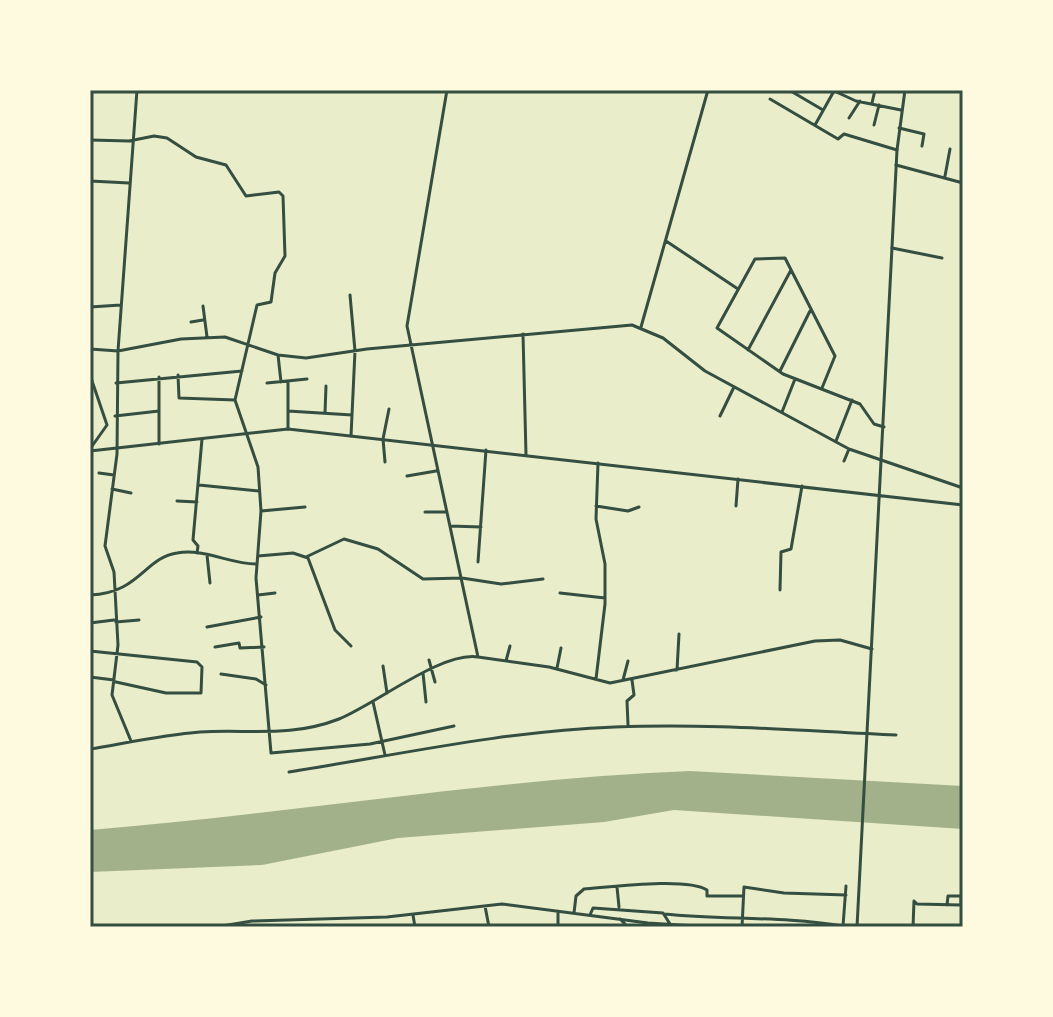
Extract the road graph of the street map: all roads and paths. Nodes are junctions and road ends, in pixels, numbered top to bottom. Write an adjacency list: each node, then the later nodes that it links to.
1 (137, 90): 19 (street)
2 (447, 90): 44 (street)
3 (708, 90): 28 (street)
4 (789, 90): 12 (street)
5 (833, 90): 9 (street); 12 (street)
6 (875, 90): 10 (street)
7 (905, 90): 13 (street)
8 (770, 99): 15 (street)
9 (860, 101): 10 (street); 14 (street)
10 (872, 103): 11 (street)
11 (879, 105): 13 (street); 16 (street)
12 (823, 110): 15 (street)
13 (901, 110): 17 (street)
14 (849, 118)
15 (815, 125): 22 (street)
16 (874, 125)
17 (899, 128): 20 (street); 22 (street)
18 (90, 140): 19 (street)
19 (132, 140): 26 (street); 43 (street)
20 (922, 146)
21 (950, 149): 24 (street)
22 (897, 150): 23 (street)
23 (896, 165): 24 (street); 29 (street)
24 (945, 176): 27 (street)
25 (90, 182): 26 (street)
26 (129, 183): 34 (street)
27 (963, 183)
28 (666, 241): 32 (street); 40 (street)
29 (892, 248): 30 (street); 75 (street)
30 (942, 258)
31 (791, 270): 32 (street); 37 (street); 46 (street)
32 (738, 289): 46 (street)
33 (350, 295): 48 (street)
34 (121, 305): 36 (street); 47 (street)
35 (203, 306): 38 (street)
36 (90, 307)
37 (811, 310): 51 (street); 63 (street)
38 (205, 320): 39 (street); 42 (street)
39 (191, 322)
40 (641, 327): 41 (street); 62 (street)
41 (523, 334): 44 (street); 88 (street)
42 (207, 337): 43 (street); 47 (street)
43 (249, 343): 49 (street); 50 (street)
44 (409, 344): 48 (street); 83 (street)
45 (90, 349): 47 (street)
46 (748, 350): 51 (street)
47 (118, 351): 59 (street)
48 (355, 351): 49 (street); 72 (street)
49 (278, 355): 58 (street)
50 (242, 371): 53 (street); 65 (street)
51 (780, 371): 56 (street)
52 (90, 375): 64 (street)
53 (178, 375): 54 (street); 65 (street)
54 (159, 377): 59 (street); 68 (street)
55 (307, 379): 57 (street)
56 (795, 379): 63 (street); 70 (street)
57 (288, 381): 58 (street); 69 (street)
58 (281, 382): 60 (street)
59 (116, 383): 73 (street)
60 (267, 383)
61 (326, 386): 71 (street)
62 (734, 387): 70 (street); 74 (street)
63 (822, 388): 66 (street)
64 (92, 395): 86 (street)
65 (235, 400): 77 (street)
66 (852, 400): 75 (street); 81 (street)
67 (389, 409): 80 (street)
68 (159, 411): 73 (street); 82 (street)
69 (288, 411): 71 (street); 76 (street)
70 (782, 412): 81 (street)
71 (325, 413): 72 (street)
72 (352, 415): 78 (street)
73 (115, 416): 84 (street)
74 (720, 416)
75 (884, 427): 90 (street)
76 (288, 429): 77 (street); 78 (street)
77 (250, 434): 79 (street); 102 (street)
78 (351, 436): 80 (street)
79 (202, 439): 82 (street); 98 (street)
80 (383, 439): 83 (street); 91 (street)
81 (836, 441): 85 (street)
82 (159, 444): 84 (street)
83 (432, 445): 87 (street); 93 (street)
84 (115, 449): 86 (street); 95 (street)
85 (849, 449): 89 (street); 90 (street)
86 (90, 450)
87 (486, 450): 88 (street); 116 (street)
88 (526, 455): 92 (street)
89 (844, 461)
90 (882, 461): 100 (street); 104 (street)
91 (385, 462)
92 (598, 463): 97 (street); 108 (street)
93 (436, 471): 96 (street); 114 (street)
94 (99, 473): 95 (street)
95 (114, 475): 101 (street)
96 (407, 476)
97 (738, 479): 99 (street); 109 (street)
98 (199, 485): 102 (street); 106 (street)
99 (802, 486): 104 (street); 126 (street)
100 (963, 488)
101 (112, 489): 103 (street); 127 (street)
102 (259, 491): 112 (street)
103 (131, 493)
104 (881, 495): 107 (street); 144 (street)
105 (177, 501): 106 (street)
106 (197, 503): 117 (street)
107 (963, 505)
108 (596, 506): 111 (street); 132 (street)
109 (736, 506)
110 (305, 507): 112 (street)
111 (639, 507)
112 (261, 511): 119 (street)
113 (425, 512): 114 (street)
114 (446, 512): 115 (street)
115 (450, 526): 116 (street); 123 (street)
116 (481, 527): 121 (street)
117 (197, 553): 118 (street); 127 (street)
118 (207, 555): 122 (street); 125 (street)
119 (258, 556): 120 (street); 122 (street)
120 (306, 557): 123 (street); 139 (street)
121 (478, 562)
122 (257, 564): 131 (street)
123 (462, 578): 124 (street); 147 (street)
124 (543, 579)
125 (210, 583)
126 (780, 590)
127 (114, 592): 130 (street); 135 (street)
128 (275, 593): 131 (street)
129 (560, 593): 132 (street)
130 (90, 595)
131 (258, 595): 133 (street)
132 (605, 598): 158 (street)
133 (261, 617): 137 (street); 142 (street)
134 (139, 620): 135 (street)
135 (116, 621): 136 (street); 146 (street)
136 (90, 623)
137 (207, 627)
138 (679, 634): 154 (street)
139 (351, 646)
140 (510, 646): 149 (street)
141 (215, 647): 142 (street)
142 (264, 647): 163 (street)
143 (561, 648): 153 (street)
144 (872, 649): 154 (street); 170 (street)
145 (90, 651): 146 (street)
146 (118, 652): 160 (street); 160 (street)
147 (478, 657): 149 (street); 152 (street)
148 (429, 660): 152 (street)
149 (506, 661): 153 (street)
150 (628, 661): 162 (street)
151 (383, 666): 164 (street)
152 (431, 668): 155 (street); 161 (street)
153 (556, 669): 158 (street)
154 (677, 670): 159 (street)
155 (423, 673): 164 (street); 166 (street)
156 (221, 674): 163 (street)
157 (90, 677): 160 (street)
158 (596, 679): 162 (street)
159 (632, 680): 162 (street); 168 (street)
160 (114, 681): 172 (street)
161 (435, 682)
162 (623, 682)
163 (266, 685): 169 (street)
164 (387, 695): 165 (street)
165 (373, 702): 169 (street); 173 (street)
166 (426, 702)
167 (454, 726): 173 (street)
168 (628, 727): 170 (street); 175 (street)
169 (270, 732): 172 (street); 173 (street)
170 (866, 735): 171 (street); 203 (street)
171 (896, 735)
172 (131, 741): 174 (street)
173 (383, 742): 175 (street)
174 (90, 749)
175 (385, 755): 176 (street)
176 (289, 772)
177 (846, 886): 179 (street)
178 (617, 887): 180 (street); 184 (street); 186 (street)
179 (846, 895): 180 (street); 190 (street)
180 (743, 896): 190 (street)
181 (962, 901): 182 (street); 182 (street)
182 (947, 905): 204 (street)
183 (485, 906): 185 (street); 188 (street); 197 (street)
184 (619, 907): 187 (street); 189 (street)
185 (558, 911): 186 (street); 198 (street)
186 (574, 913): 189 (street)
187 (664, 914): 190 (street); 193 (street)
188 (413, 915): 192 (street); 196 (street)
189 (590, 915): 191 (street)
190 (742, 918): 202 (street)
191 (620, 919): 193 (street); 199 (street); 200 (street)
192 (272, 921): 194 (street); 195 (street)
193 (670, 924): 201 (street)
194 (216, 927)
195 (272, 927)
196 (415, 927)
197 (489, 927)
198 (558, 927)
199 (618, 927)
200 (628, 927)
201 (712, 927)
202 (742, 927)
203 (857, 927)
204 (913, 927)

